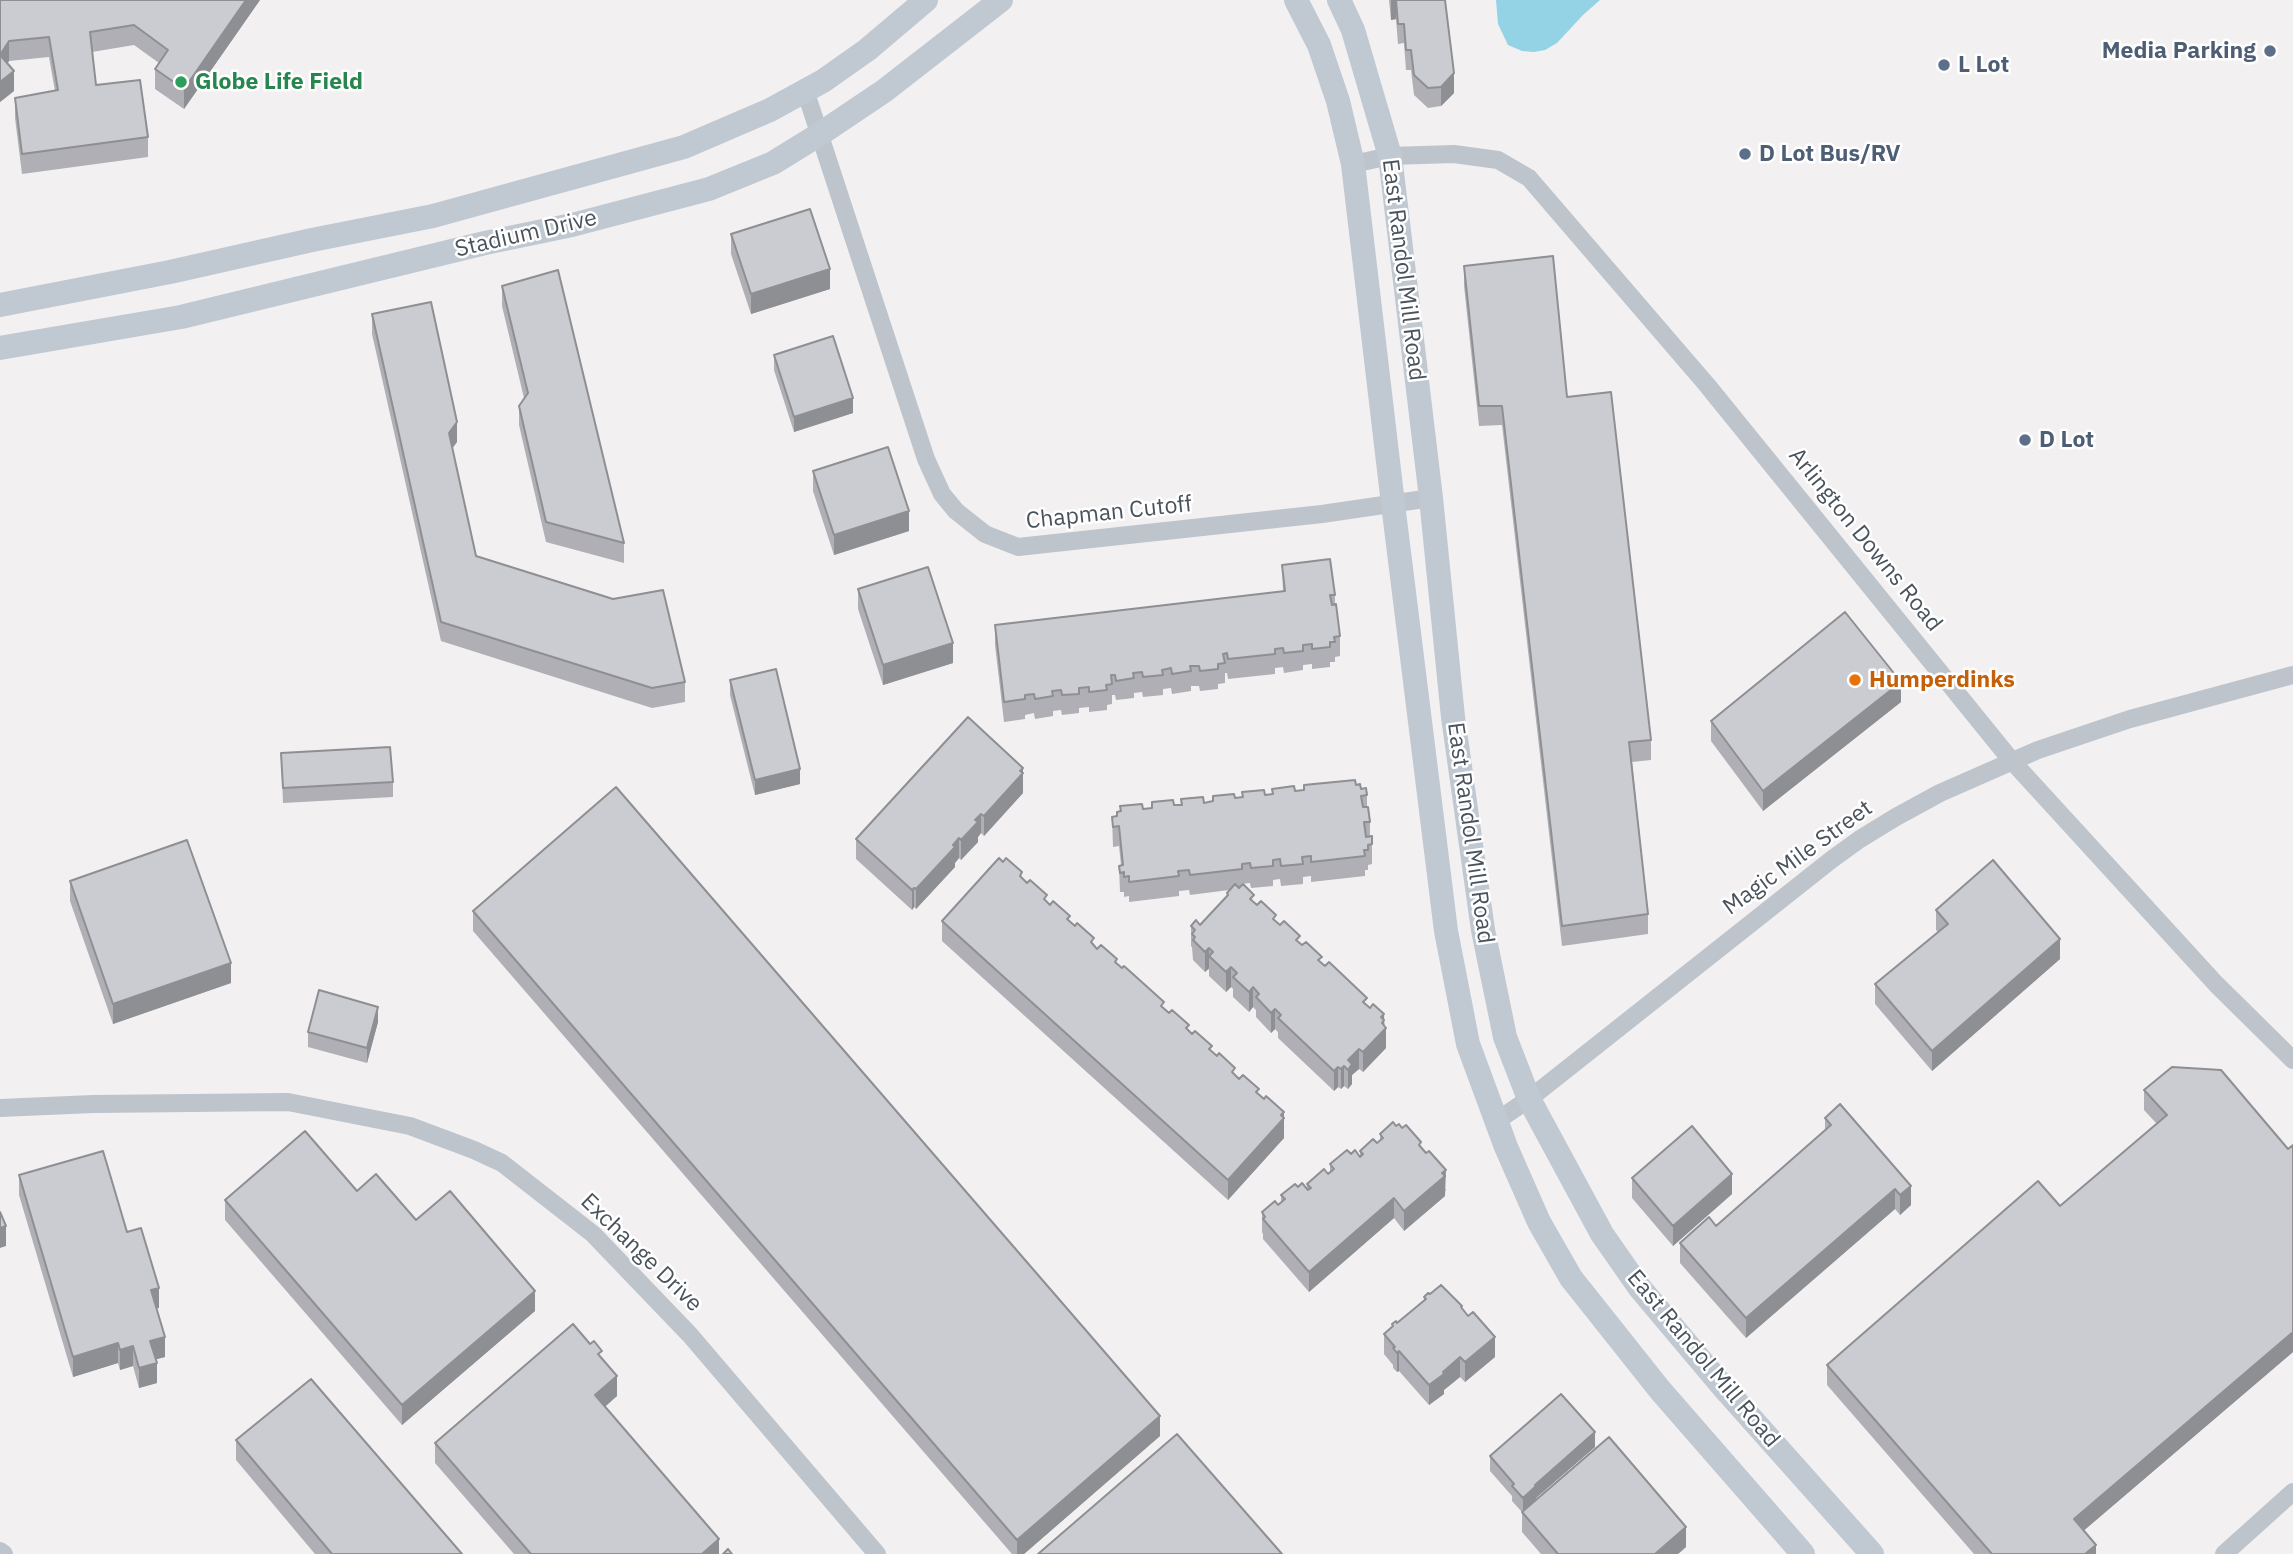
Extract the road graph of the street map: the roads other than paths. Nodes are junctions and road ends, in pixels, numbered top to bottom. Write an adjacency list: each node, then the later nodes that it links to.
1 (926, 0): 5 (main road, Stadium Drive)
2 (1001, 0): 6 (main road, Stadium Drive)
3 (1296, 0): 8 (main road, East Randol Mill Road)
4 (1339, 0): 7 (main road, East Randol Mill Road)
5 (805, 90): 6 (street, Chapman Cutoff); 9 (main road, Stadium Drive)
6 (820, 134): 10 (main road, Stadium Drive); 14 (street, Chapman Cutoff)
7 (1390, 156): 8 (street, Arlington Downs Road); 13 (main road, East Randol Mill Road); 16 (street, Arlington Downs Road)
8 (1353, 164): 14 (main road, East Randol Mill Road)
9 (433, 216): 10 (main road); 11 (main road, Stadium Drive)
10 (442, 253): 12 (main road, Stadium Drive)
11 (0, 305)
12 (0, 348)
13 (1431, 498): 14 (street, Chapman Cutoff); 18 (main road, East Randol Mill Road)
14 (1393, 504): 20 (main road, East Randol Mill Road)
15 (2293, 676): 16 (street, Magic Mile Street)
16 (2011, 760): 17 (street, Arlington Downs Road); 18 (street, Magic Mile Street)
17 (2293, 1060)
18 (1529, 1099): 20 (street, Magic Mile Street); 24 (main road, East Randol Mill Road)
19 (0, 1108): 22 (street, Exchange Drive)
20 (1495, 1122): 23 (main road, East Randol Mill Road)
21 (2293, 1492): 25 (street)
22 (877, 1554)
23 (1803, 1554)
24 (1872, 1554)
25 (2224, 1554)

